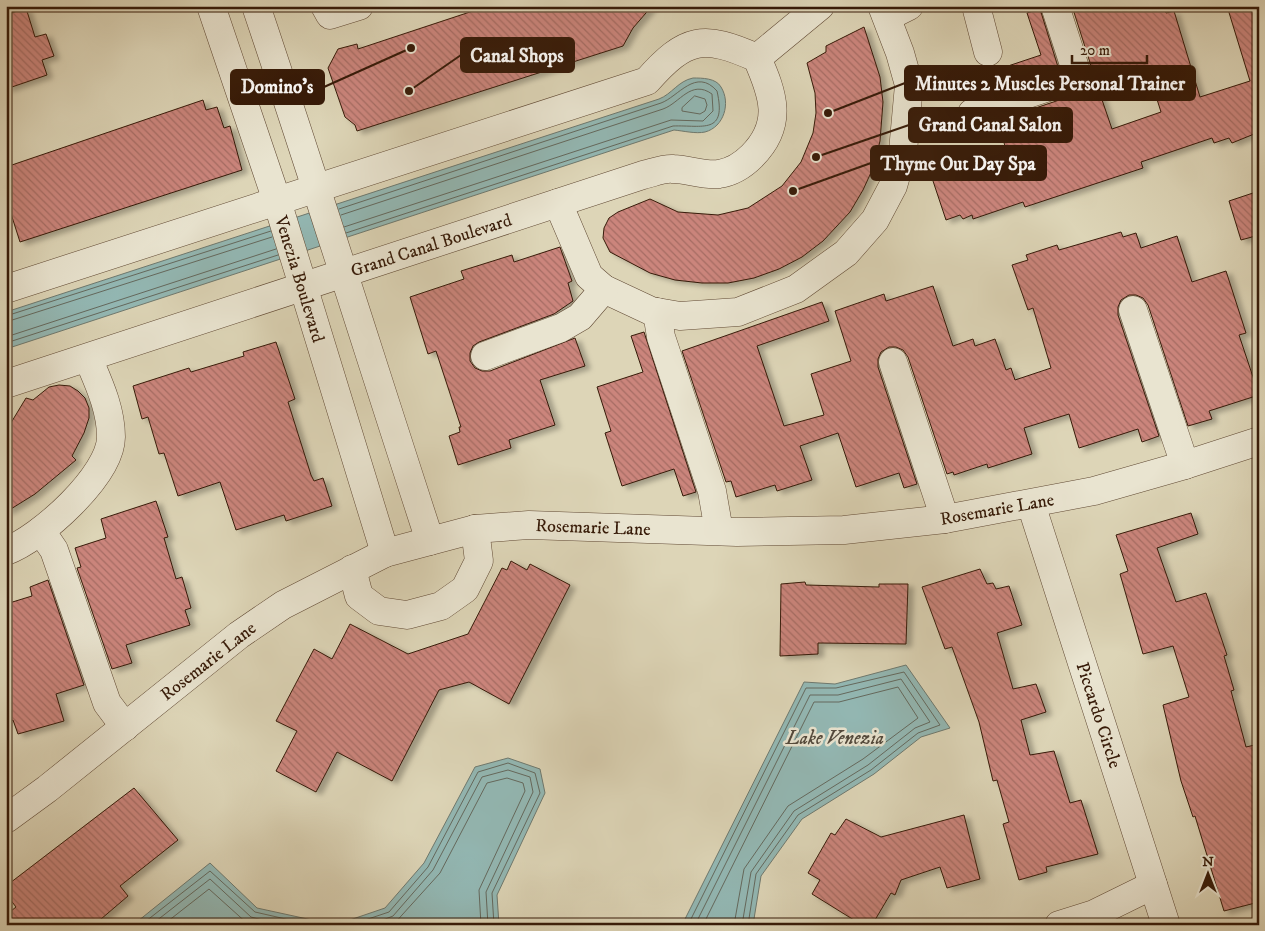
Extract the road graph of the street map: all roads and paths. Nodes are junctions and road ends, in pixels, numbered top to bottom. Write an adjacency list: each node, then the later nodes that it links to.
1 (211, 6): 13 (street, Venezia Boulevard)
2 (256, 6): 12 (street)
3 (325, 6): 4 (street)
4 (360, 6)
5 (820, 6): 10 (street)
6 (976, 6): 9 (street)
7 (1055, 6): 11 (street)
8 (893, 10): 20 (street)
9 (988, 52)
10 (757, 58): 12 (street); 14 (street, Grand Canal Boulevard)
11 (972, 112)
12 (317, 188): 13 (street); 15 (street)
13 (277, 201): 16 (street, Venezia Boulevard); 17 (street)
14 (558, 203): 15 (street, Grand Canal Boulevard); 18 (street)
15 (342, 273): 16 (street, Grand Canal Boulevard); 32 (street)
16 (302, 287): 22 (street, Grand Canal Boulevard); 34 (street, Venezia Boulevard)
17 (6, 289)
18 (604, 289): 20 (street); 21 (street)
19 (1133, 310): 26 (street)
20 (657, 312): 31 (street)
21 (485, 356)
22 (88, 358): 24 (street, Grand Canal Boulevard); 30 (street)
23 (893, 362): 28 (street)
24 (6, 384)
25 (1259, 441): 26 (street, Rosemarie Lane)
26 (1185, 465): 27 (street, Rosemarie Lane)
27 (1031, 504): 28 (street, Rosemarie Lane); 38 (street, Piccardo Circle)
28 (946, 519): 31 (street, Rosemarie Lane)
29 (475, 529): 31 (street, Rosemarie Lane); 32 (street, Rosemarie Lane); 35 (street)
30 (42, 532): 33 (street); 36 (street)
31 (720, 532)
32 (430, 541): 34 (street, Rosemarie Lane)
33 (6, 551)
34 (385, 553): 35 (street, Rosemarie Lane)
35 (352, 568): 36 (street, Rosemarie Lane)
36 (125, 727): 37 (street, Rosemarie Lane)
37 (6, 819)
38 (1153, 885): 39 (street); 40 (street, Piccardo Circle)
39 (1059, 925)
40 (1166, 925)

